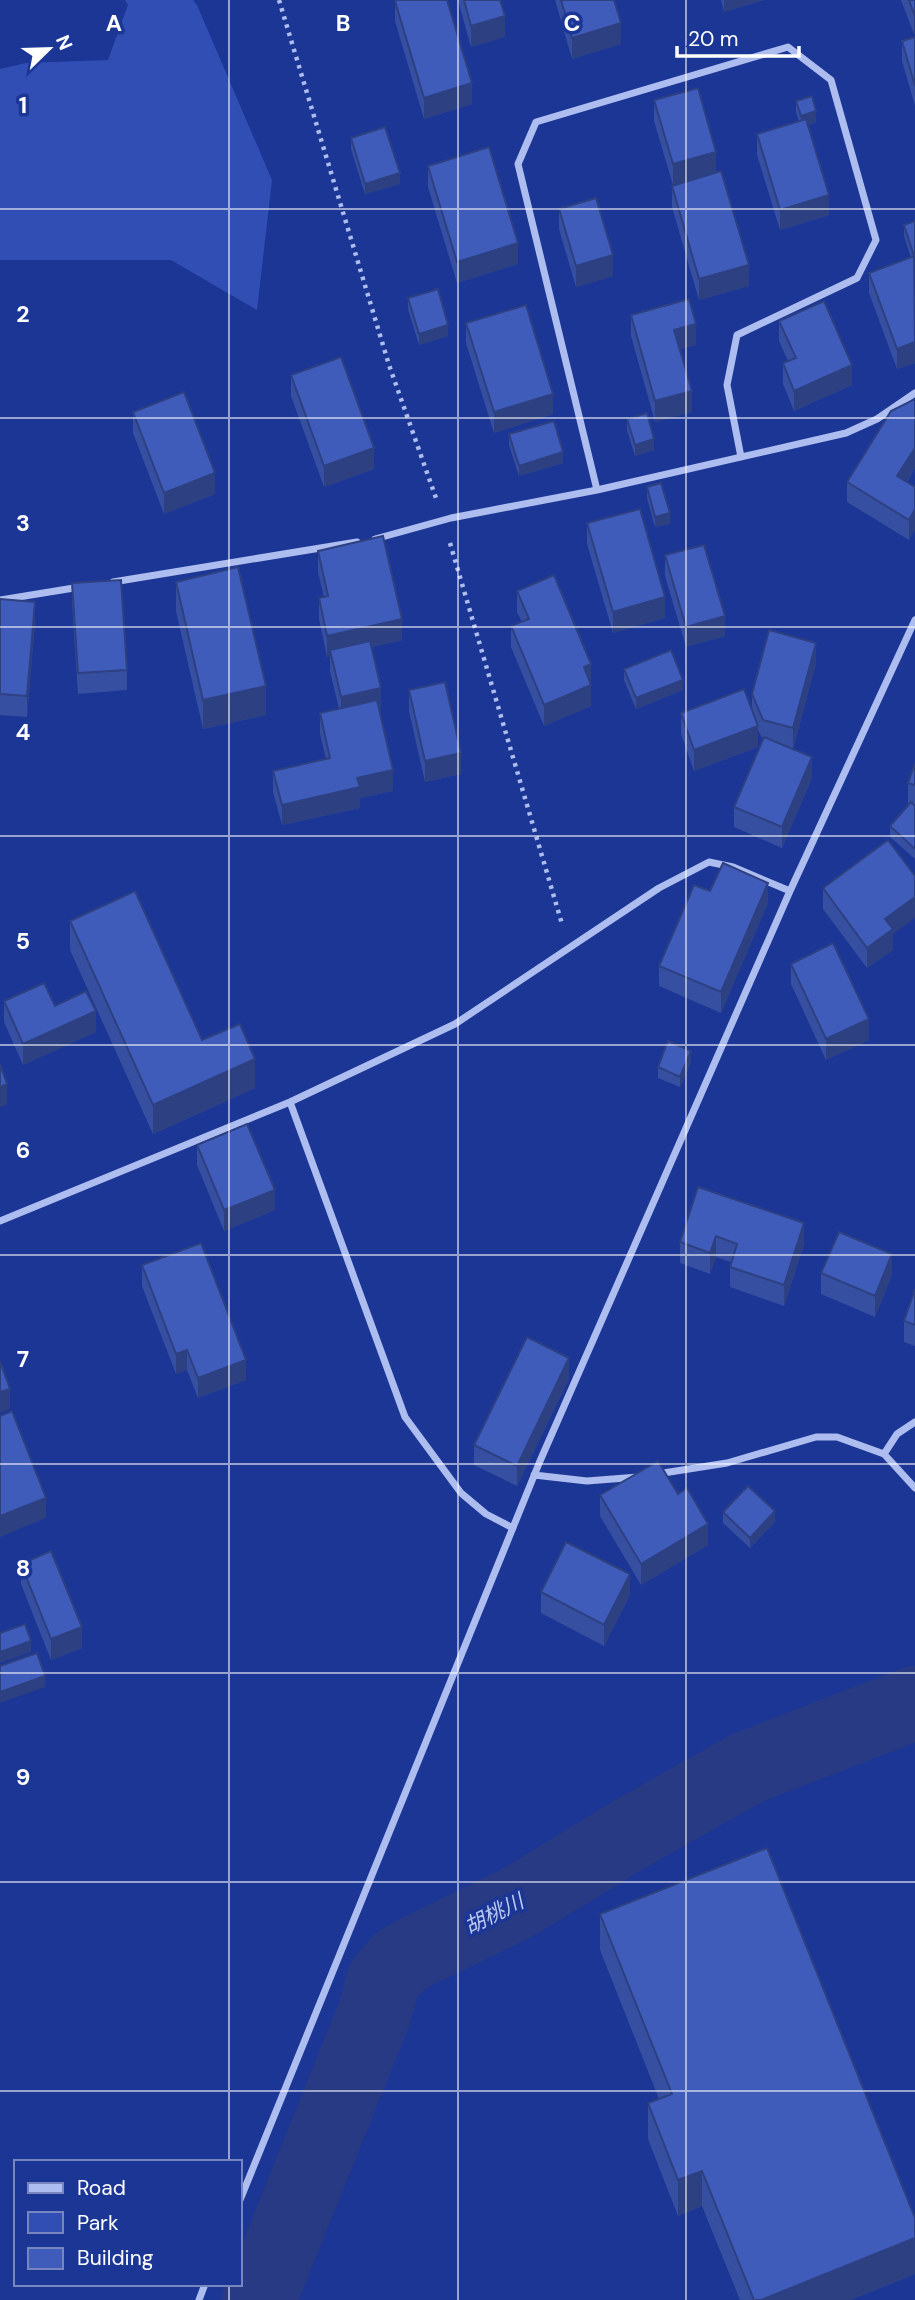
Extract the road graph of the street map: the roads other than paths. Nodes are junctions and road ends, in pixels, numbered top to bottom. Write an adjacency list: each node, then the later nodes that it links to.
1 (915, 393): 2 (street)
2 (741, 457): 3 (street); 3 (street)
3 (597, 490): 4 (street)
4 (108, 583)
5 (95, 585): 6 (street)
6 (0, 600)
7 (915, 620): 8 (street)
8 (790, 891): 9 (street); 13 (street)
9 (290, 1102): 10 (street); 15 (street)
10 (0, 1221)
11 (915, 1422): 12 (street)
12 (884, 1454): 13 (street); 14 (street)
13 (534, 1475): 15 (street)
14 (915, 1488)
15 (513, 1528): 16 (street)
16 (242, 2195)

